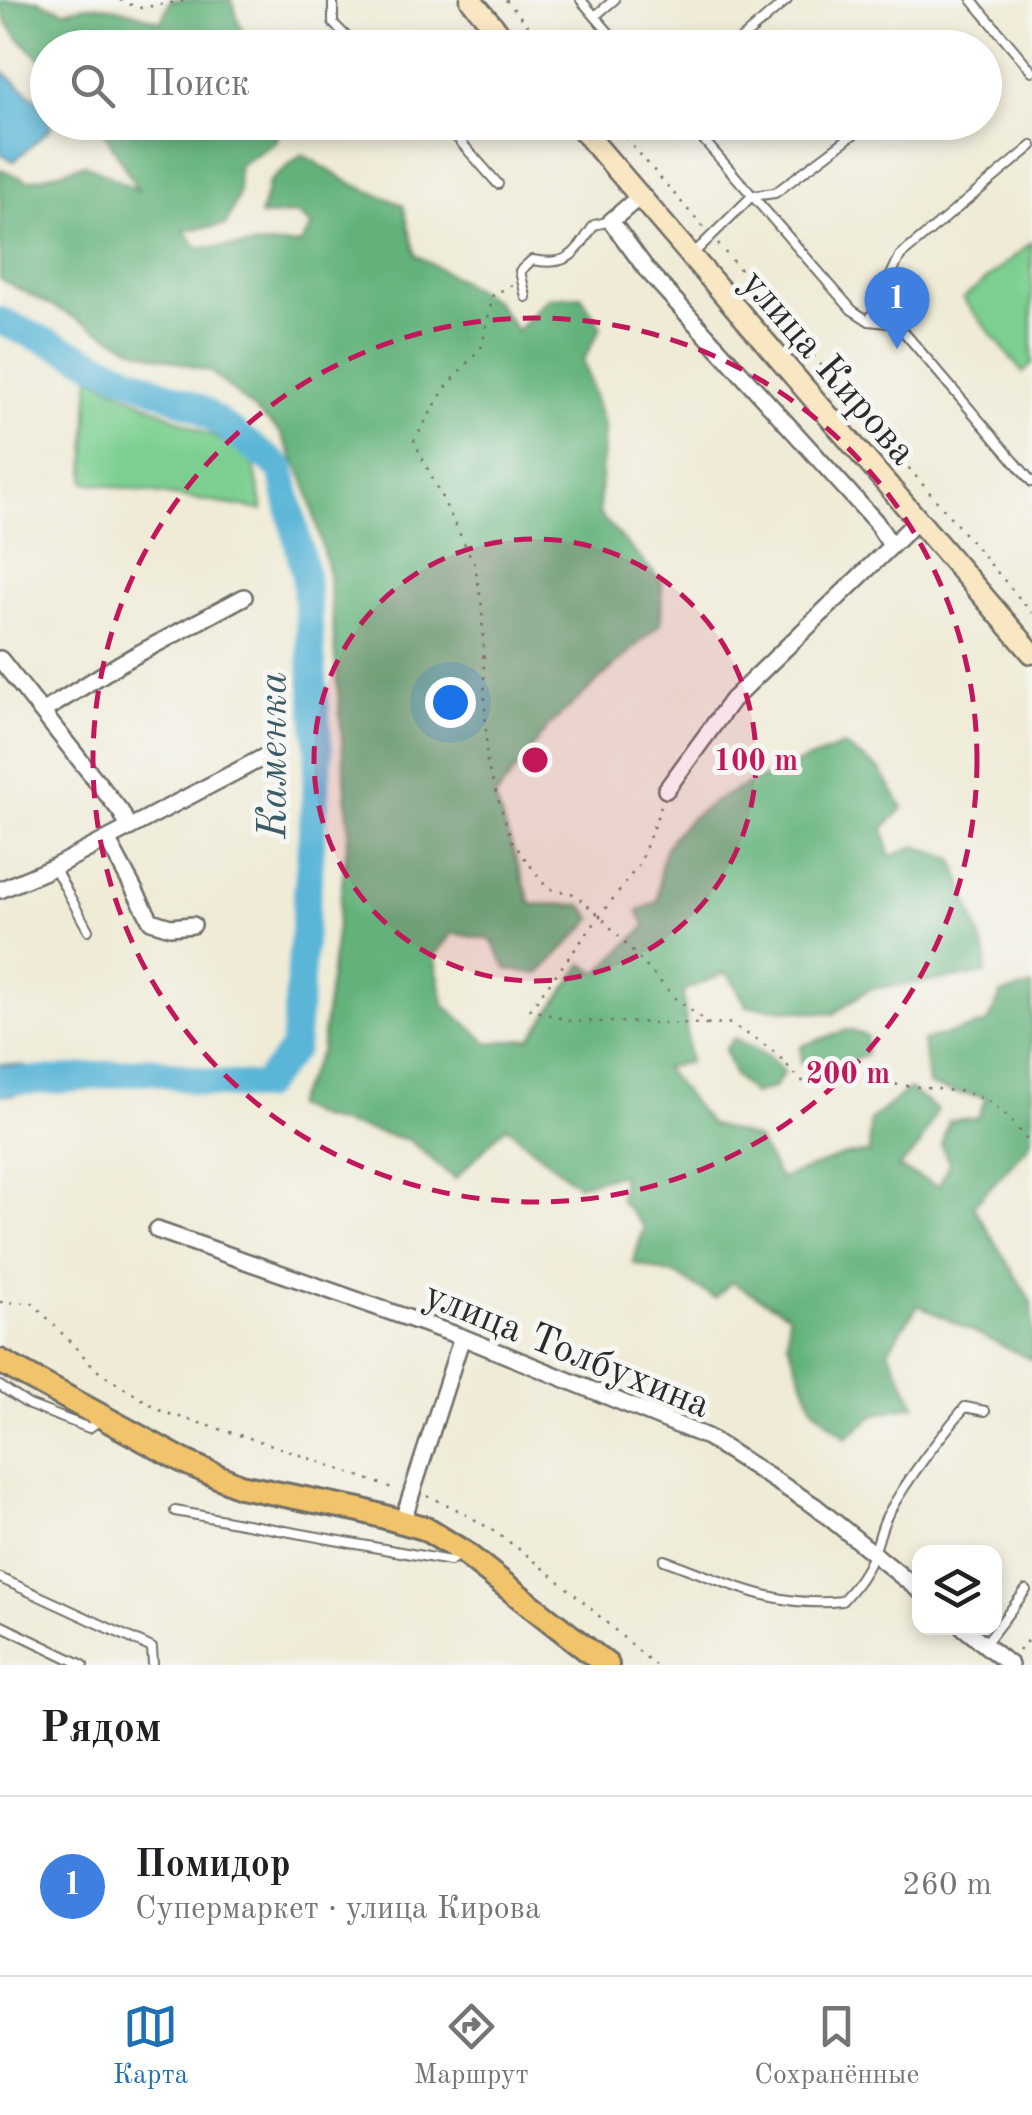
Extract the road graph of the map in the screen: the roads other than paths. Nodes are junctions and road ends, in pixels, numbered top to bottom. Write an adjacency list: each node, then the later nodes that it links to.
1 (333, 0): 8 (lane)
2 (470, 0): 9 (street)
3 (581, 0): 7 (lane)
4 (614, 0): 7 (lane)
5 (787, 0): 11 (lane)
6 (972, 0): 12 (lane)
7 (595, 16): 10 (lane)
8 (340, 30)
9 (493, 30)
10 (607, 30)
11 (752, 30)
12 (997, 30)
13 (1002, 36): 14 (lane)
14 (1032, 71)
15 (459, 140): 20 (lane)
16 (592, 140): 21 (street, улица Кирова)
17 (704, 140): 22 (lane)
18 (846, 140): 22 (lane)
19 (1032, 146): 26 (lane)
20 (498, 184)
21 (640, 196): 23 (street); 24 (street, улица Кирова)
22 (752, 196): 24 (lane); 26 (lane)
23 (611, 221): 25 (lane); 29 (street)
24 (690, 256): 28 (street, улица Кирова)
25 (526, 297)
26 (869, 321): 27 (lane)
27 (1030, 476)
28 (917, 521): 29 (street); 31 (street, улица Кирова)
29 (891, 545): 35 (street)
30 (244, 597): 33 (street)
31 (1032, 653)
32 (0, 659): 33 (street)
33 (42, 712): 36 (street)
34 (264, 757): 36 (street)
35 (666, 790)
36 (129, 828): 37 (street)
37 (107, 839): 38 (street); 40 (street)
38 (54, 867): 39 (street); 41 (lane)
39 (0, 890)
40 (193, 924)
41 (88, 930)
42 (157, 1230): 43 (street, улица Толбухина)
43 (462, 1337): 49 (street); 51 (street, улица Толбухина)
44 (0, 1361): 47 (main road)
45 (0, 1386): 47 (lane)
46 (984, 1411): 51 (lane)
47 (104, 1417): 49 (main road)
48 (175, 1511): 50 (lane)
49 (403, 1520): 50 (main road)
50 (462, 1552): 62 (main road)
51 (874, 1554): 52 (lane); 54 (street, улица Толбухина)
52 (664, 1560)
53 (0, 1578): 61 (lane)
54 (912, 1585)
55 (1026, 1590): 58 (lane)
56 (0, 1626): 60 (lane)
57 (973, 1635): 58 (street)
58 (984, 1644): 59 (street)
59 (1010, 1664)
60 (83, 1665)
61 (154, 1665)
62 (608, 1665)

